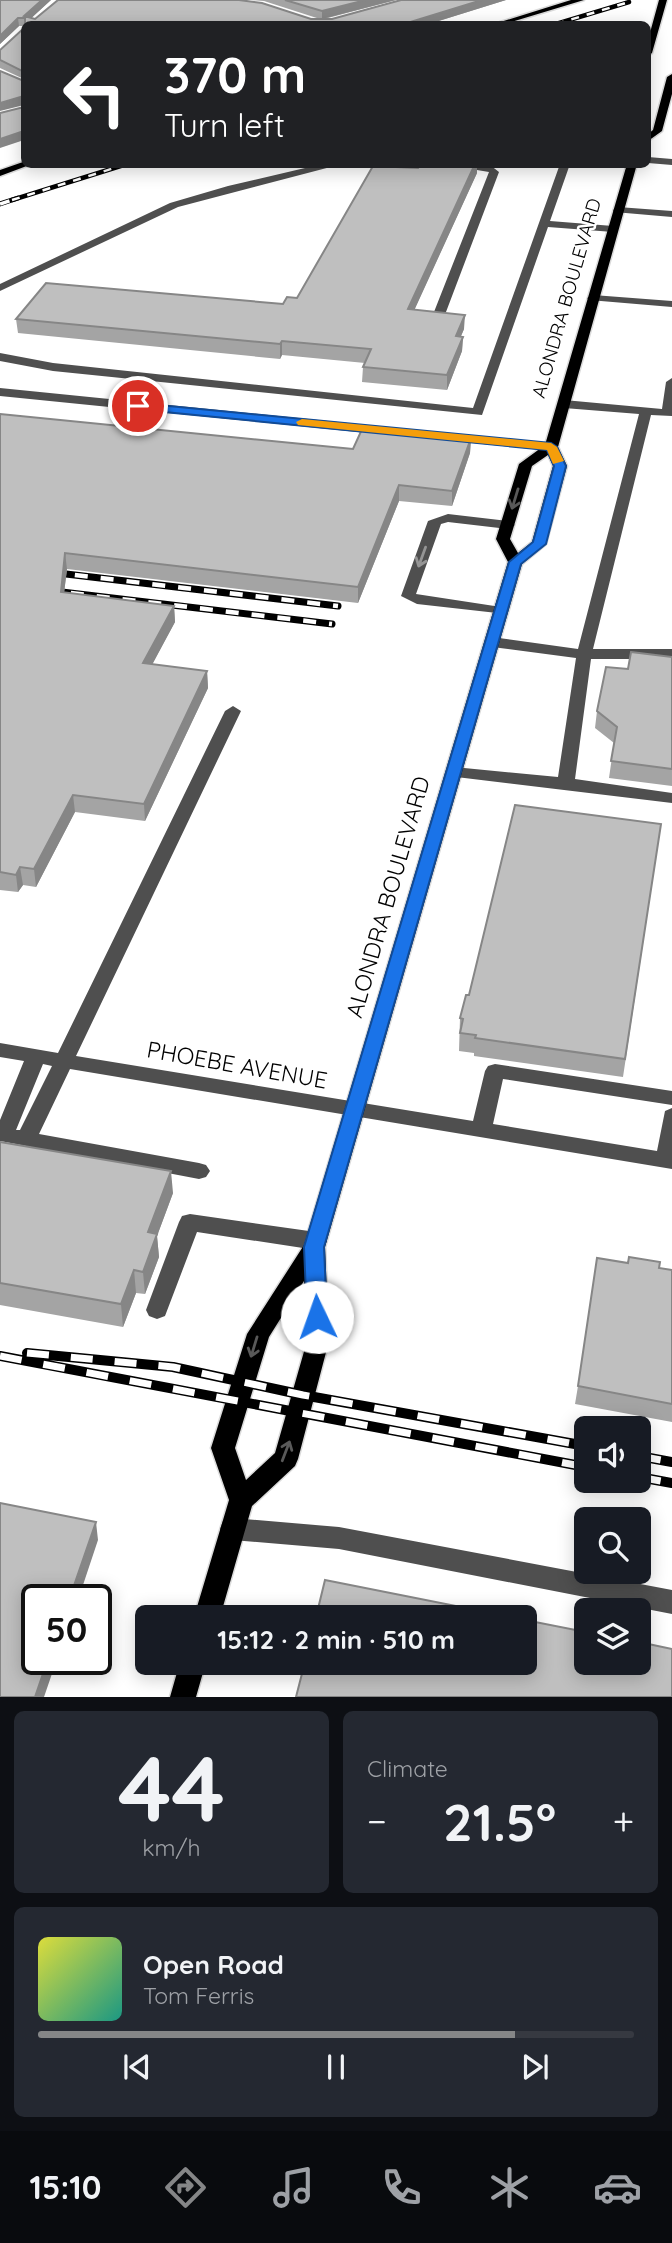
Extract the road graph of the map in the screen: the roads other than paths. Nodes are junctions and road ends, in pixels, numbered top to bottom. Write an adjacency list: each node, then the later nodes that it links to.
1 (580, 0): 3 (main road)
2 (663, 0): 4 (main road)
3 (508, 21)
4 (651, 42)
5 (672, 77): 6 (main road)
6 (670, 90): 7 (main road)
7 (669, 101): 8 (main road)
8 (651, 136)
9 (651, 160): 10 (street)
10 (672, 162)
11 (21, 166): 16 (main road)
12 (320, 168): 21 (street)
13 (490, 168): 24 (street)
14 (564, 168): 19 (street)
15 (631, 168): 17 (main road, ALONDRA BOULEVARD)
16 (0, 173)
17 (618, 210): 18 (street); 20 (main road, ALONDRA BOULEVARD)
18 (672, 214)
19 (544, 224): 20 (street); 25 (street)
20 (613, 229): 22 (main road, ALONDRA BOULEVARD)
21 (0, 288)
22 (593, 298): 23 (street); 28 (main road, ALONDRA BOULEVARD)
23 (672, 304)
24 (440, 312)
25 (0, 357)
26 (672, 382): 29 (street)
27 (0, 392): 31 (street)
28 (564, 404): 30 (street); 33 (main road, ALONDRA BOULEVARD)
29 (670, 410): 30 (street)
30 (646, 411): 38 (street)
31 (404, 432)
32 (431, 435): 33 (street)
33 (551, 447): 34 (main road, one-way to 34); 35 (main road, ALONDRA BOULEVARD)
34 (508, 525): 35 (main road); 36 (street, one-way to 36)
35 (515, 562): 36 (main road, ALONDRA BOULEVARD)
36 (501, 611): 37 (main road, ALONDRA BOULEVARD)
37 (492, 642): 38 (street); 41 (main road, ALONDRA BOULEVARD)
38 (584, 654): 39 (street); 42 (street)
39 (672, 654)
40 (233, 711): 46 (street)
41 (454, 772): 42 (street); 48 (main road, ALONDRA BOULEVARD)
42 (566, 783): 43 (street)
43 (672, 798)
44 (0, 1051): 45 (street, PHOEBE AVENUE)
45 (36, 1056): 46 (street, PHOEBE AVENUE); 51 (street)
46 (65, 1060): 48 (street, PHOEBE AVENUE); 52 (street)
47 (672, 1098): 50 (street)
48 (354, 1111): 50 (street, PHOEBE AVENUE); 55 (main road, ALONDRA BOULEVARD)
49 (672, 1115): 53 (street)
50 (481, 1131): 53 (street, PHOEBE AVENUE)
51 (2, 1134): 52 (street)
52 (26, 1139): 54 (street)
53 (669, 1161)
54 (199, 1171)
55 (315, 1244): 56 (street); 57 (main road, ALONDRA BOULEVARD, one-way to 55); 57 (main road, ALONDRA BOULEVARD, one-way to 57)
56 (157, 1310)
57 (241, 1500): 58 (main road)
58 (233, 1529): 59 (street); 60 (main road)
59 (672, 1602)
60 (211, 1605)
61 (189, 1675): 62 (main road)
62 (183, 1697)

